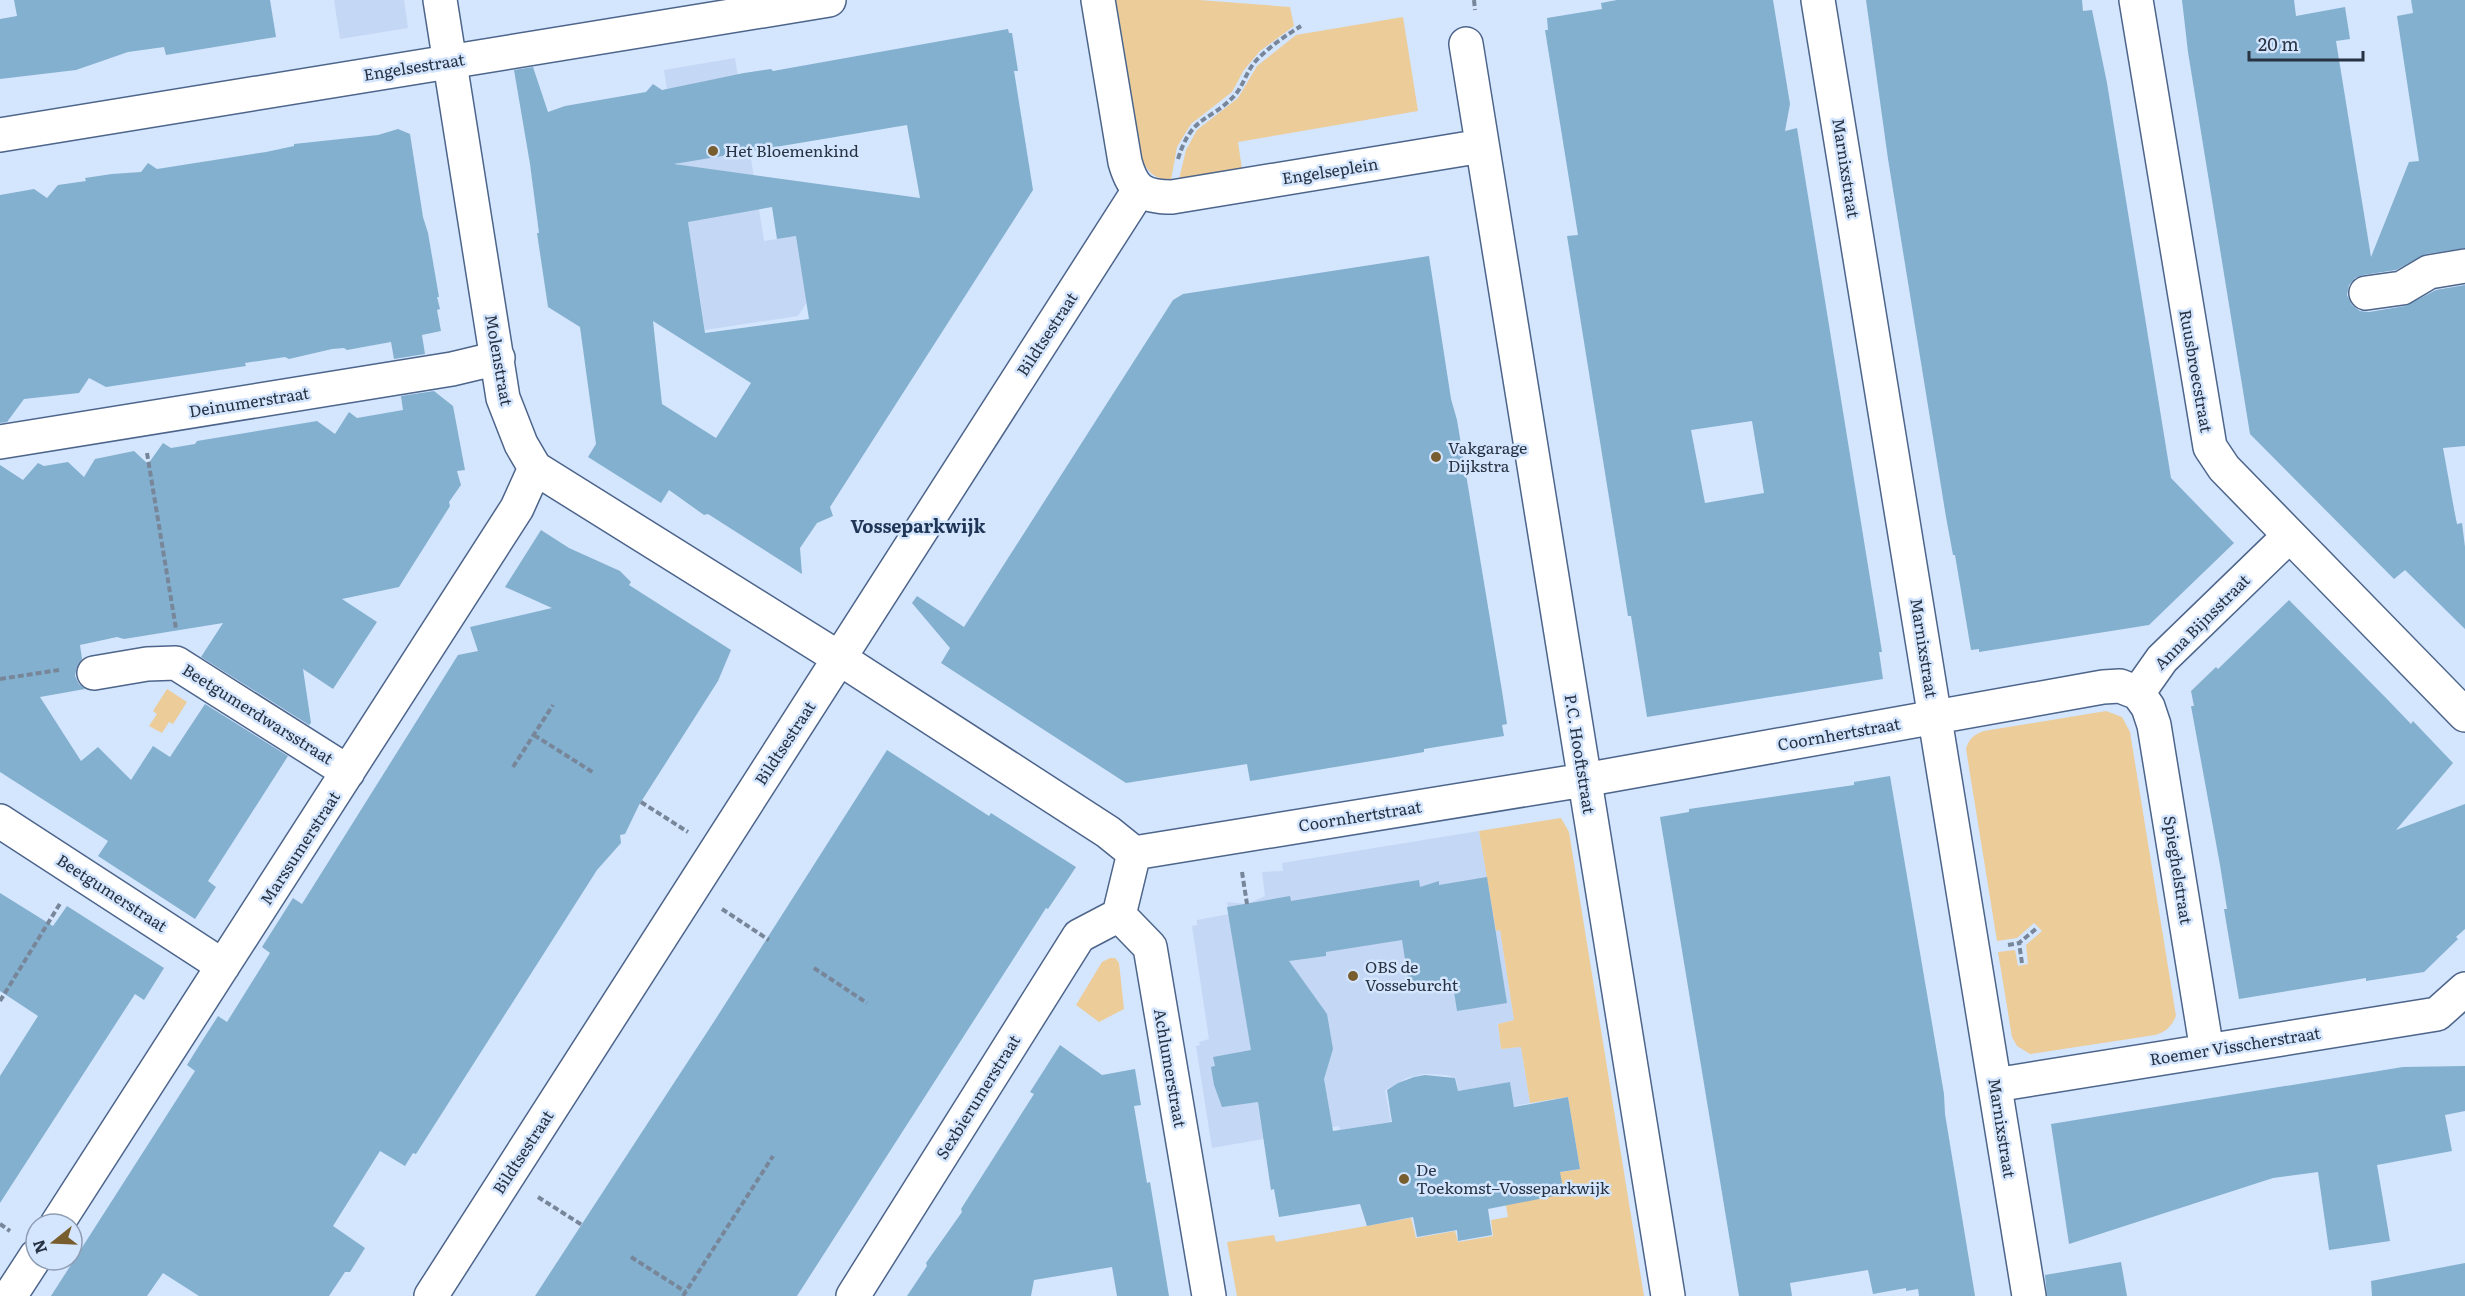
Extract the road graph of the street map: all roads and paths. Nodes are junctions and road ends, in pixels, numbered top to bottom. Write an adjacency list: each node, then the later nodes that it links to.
1 (440, 0): 9 (street, Molenstraat)
2 (829, 0): 6 (street, Engelsestraat)
3 (1098, 0): 12 (street)
4 (1818, 0): 28 (street, Marnixstraat)
5 (2136, 0): 20 (street, Ruusbroecstraat)
6 (753, 6): 9 (street, Engelsestraat)
7 (1301, 26): 13 (path)
8 (1466, 44): 11 (street)
9 (451, 60): 10 (street, Engelsestraat); 16 (street, Molenstraat)
10 (0, 135)
11 (1482, 146): 13 (street, Engelseplein); 33 (street, P.C. Hooftstraat)
12 (1139, 190): 13 (street, Engelseplein); 21 (street, Bildtsestraat)
13 (1178, 195)
14 (2465, 266): 15 (street)
15 (2366, 293)
16 (498, 358): 17 (street, Deinumerstraat); 19 (street, Molenstraat)
17 (141, 420): 18 (street, Deinumerstraat); 22 (path)
18 (0, 442)
19 (535, 468): 21 (street); 31 (street, Marssumerstraat)
20 (2289, 536): 25 (street, Anna Bijnsstraat); 27 (street, Ruusbroecstraat)
21 (839, 658): 36 (street, Bildtsestraat); 37 (street)
22 (176, 663): 23 (street, Beetgumerdwarsstraat); 31 (street, Beetgumerdwarsstraat)
23 (94, 673): 24 (path)
24 (0, 679)
25 (2138, 693): 28 (street); 49 (street, Spieghelstraat)
26 (553, 705): 29 (path)
27 (2465, 714)
28 (1935, 717): 33 (street, Coornhertstraat); 50 (street, Marnixstraat)
29 (534, 735): 30 (path); 32 (path)
30 (513, 767)
31 (348, 772): 44 (street, Marssumerstraat)
32 (594, 773)
33 (1584, 780): 37 (street, Coornhertstraat); 62 (street, P.C. Hooftstraat)
34 (641, 802): 36 (path)
35 (0, 821): 38 (street, Beetgumerstraat)
36 (716, 850): 39 (street, Bildtsestraat)
37 (1134, 853): 40 (street)
38 (80, 872): 44 (street, Beetgumerstraat); 47 (path)
39 (691, 889): 42 (path); 52 (street, Bildtsestraat)
40 (1119, 915): 60 (street, Sexbierumerstraat); 61 (street, Achlumerstraat)
41 (2037, 928): 43 (path)
42 (769, 940)
43 (2022, 963)
44 (224, 966): 53 (street, Marssumerstraat)
45 (814, 968): 48 (path)
46 (2465, 989): 49 (street, Roemer Visscherstraat)
47 (0, 1001)
48 (867, 1003)
49 (2207, 1051): 50 (street, Roemer Visscherstraat)
50 (1995, 1085): 63 (street, Marnixstraat)
51 (773, 1156): 57 (path)
52 (507, 1177): 54 (path); 59 (street, Bildtsestraat)
53 (65, 1212)
54 (582, 1226)
55 (631, 1257): 57 (path)
56 (26, 1272): 58 (street)
57 (684, 1294)
58 (10, 1296)
59 (430, 1296)
60 (853, 1296)
61 (1209, 1296)
62 (1668, 1296)
63 (2029, 1296)

